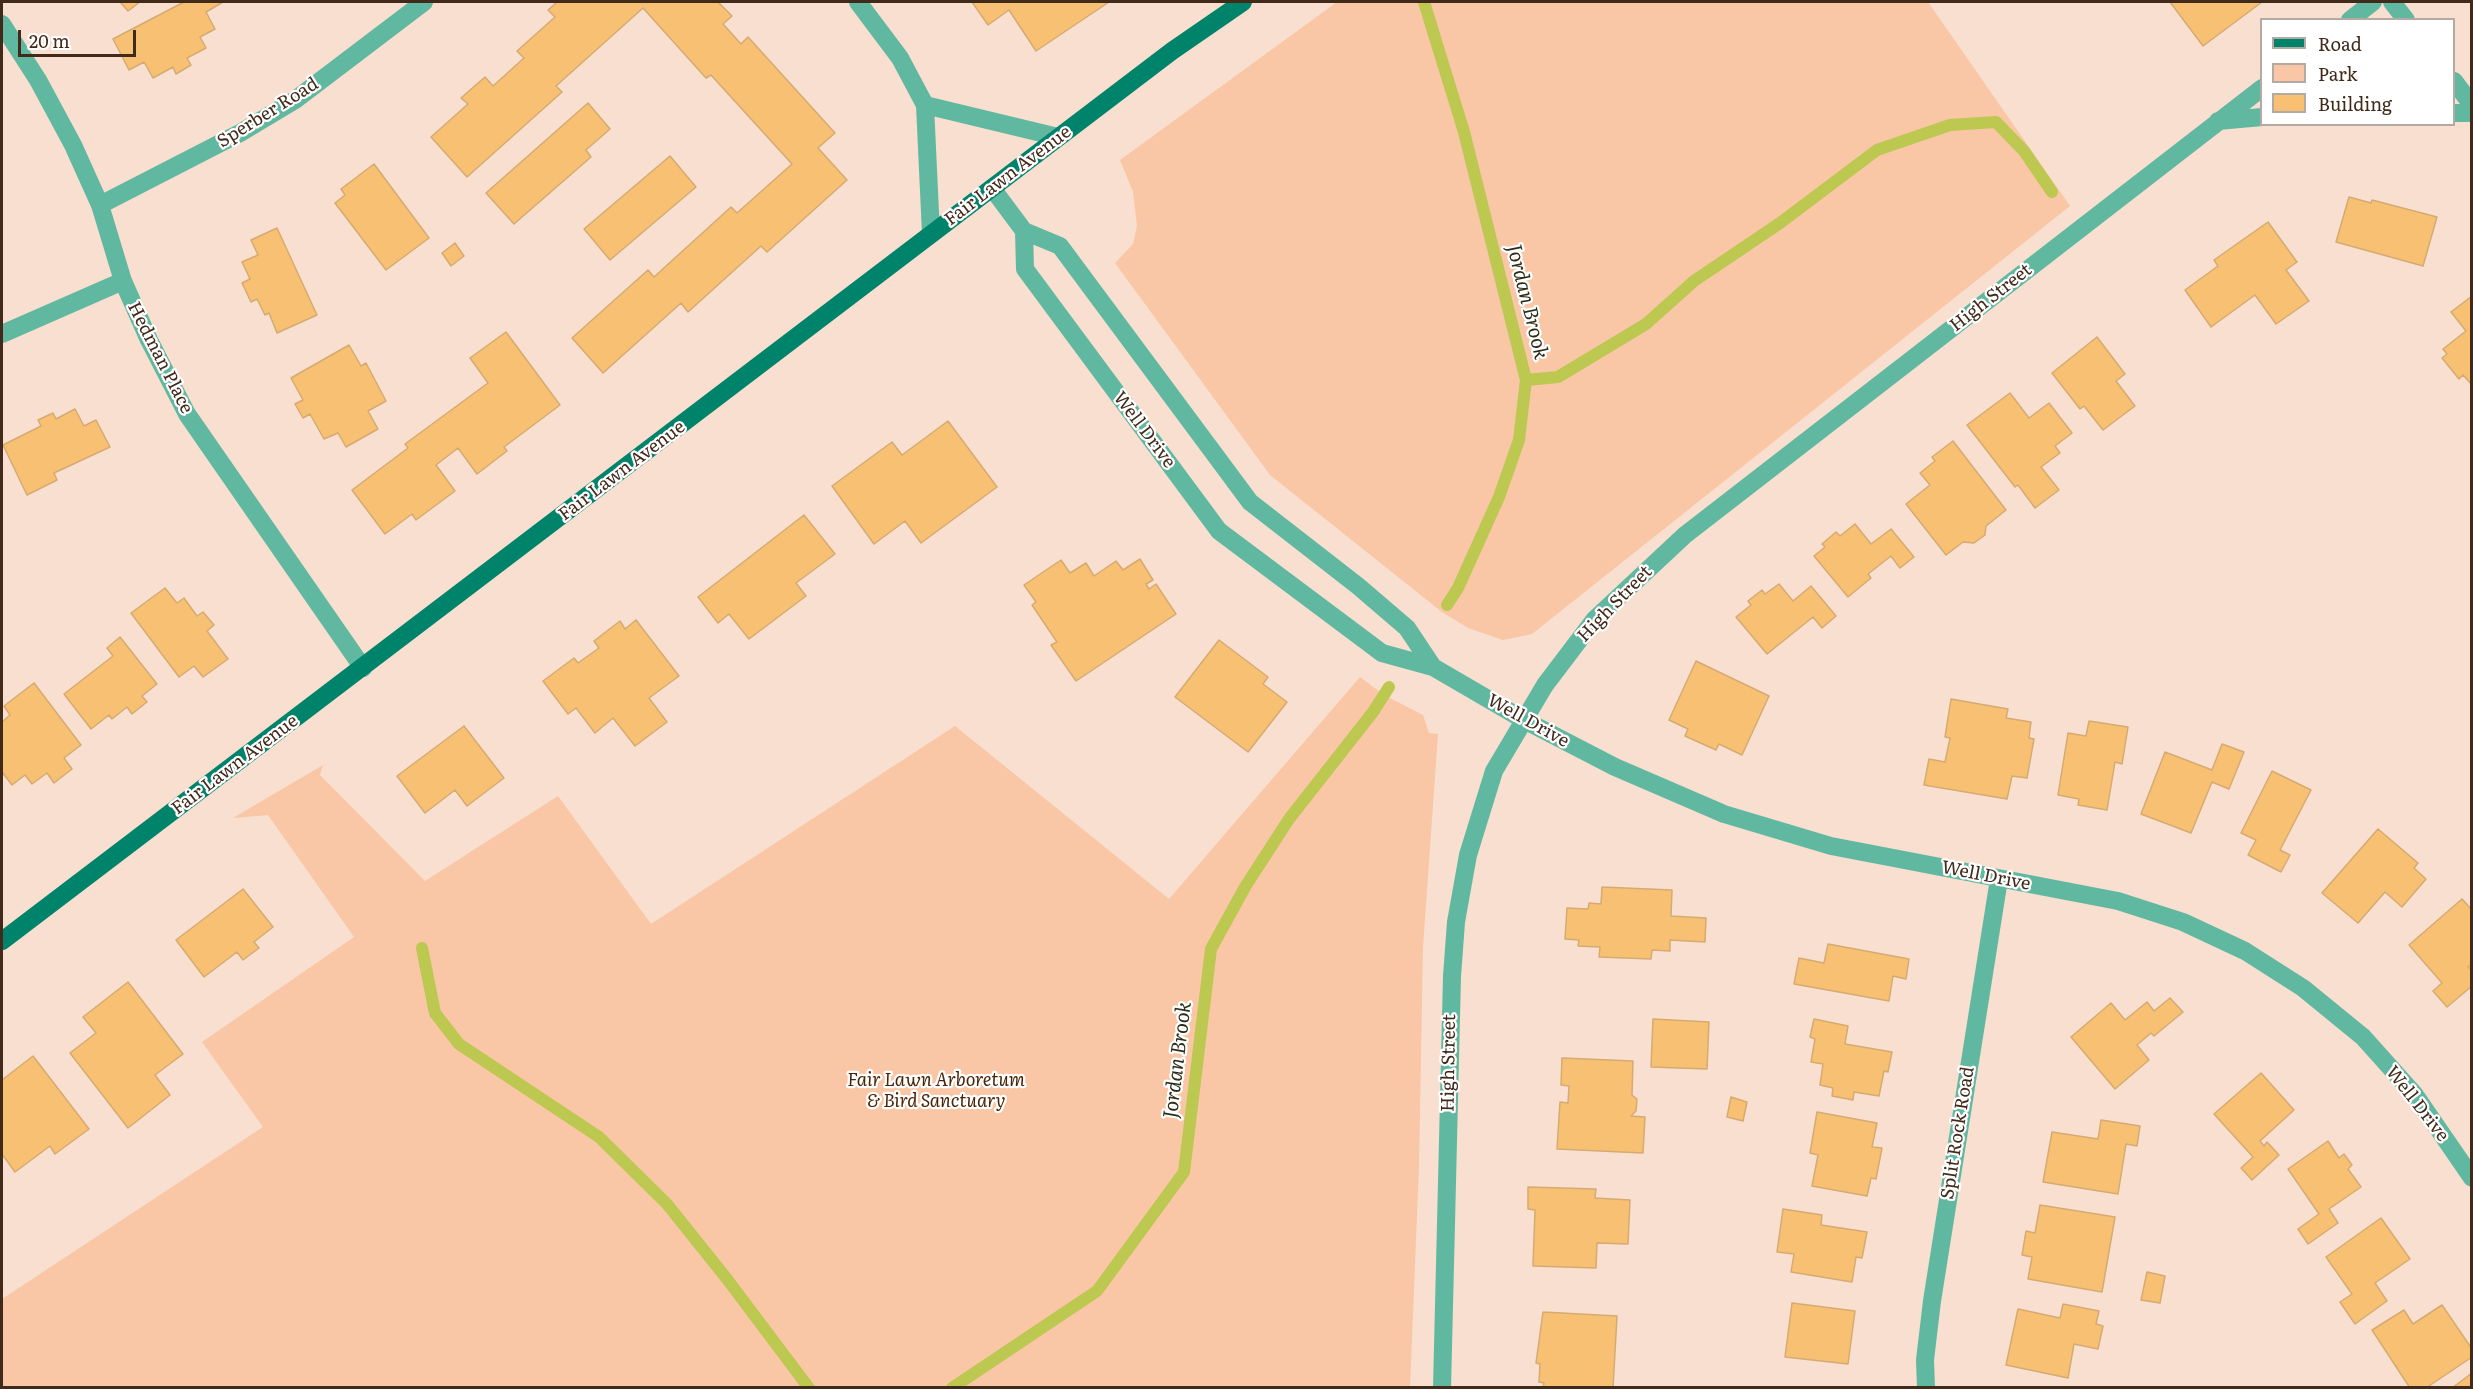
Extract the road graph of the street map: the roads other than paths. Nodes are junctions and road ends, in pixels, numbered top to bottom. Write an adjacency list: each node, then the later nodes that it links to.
1 (424, 2): 19 (street, Sperber Road)
2 (858, 2): 11 (street)
3 (1243, 2): 17 (main road, Fair Lawn Avenue)
4 (2373, 2): 6 (street)
5 (2392, 2): 7 (street)
6 (2352, 18)
7 (2404, 18)
8 (2, 24): 19 (street, Hedman Place)
9 (2455, 82): 12 (street)
10 (2260, 90): 16 (street, High Street)
11 (925, 105): 17 (street); 21 (street)
12 (2472, 105)
13 (2455, 113): 14 (street)
14 (2472, 113)
15 (2260, 117): 16 (street)
16 (2218, 121): 26 (street, High Street)
17 (1058, 137): 18 (main road, Fair Lawn Avenue)
18 (992, 188): 20 (street); 21 (main road, Fair Lawn Avenue)
19 (100, 206): 22 (street, Hedman Place)
20 (1024, 231): 24 (street, Well Drive); 24 (street, Well Drive)
21 (931, 234): 25 (main road, Fair Lawn Avenue)
22 (123, 280): 23 (street); 25 (street, Hedman Place)
23 (2, 334)
24 (1433, 667): 26 (street, Well Drive)
25 (363, 668): 28 (main road, Fair Lawn Avenue)
26 (1524, 720): 27 (street, Well Drive); 30 (street, High Street)
27 (1999, 879): 29 (street, Well Drive); 31 (street, Split Rock Road)
28 (2, 941)
29 (2472, 1178)
30 (1442, 1388)
31 (1926, 1388)

